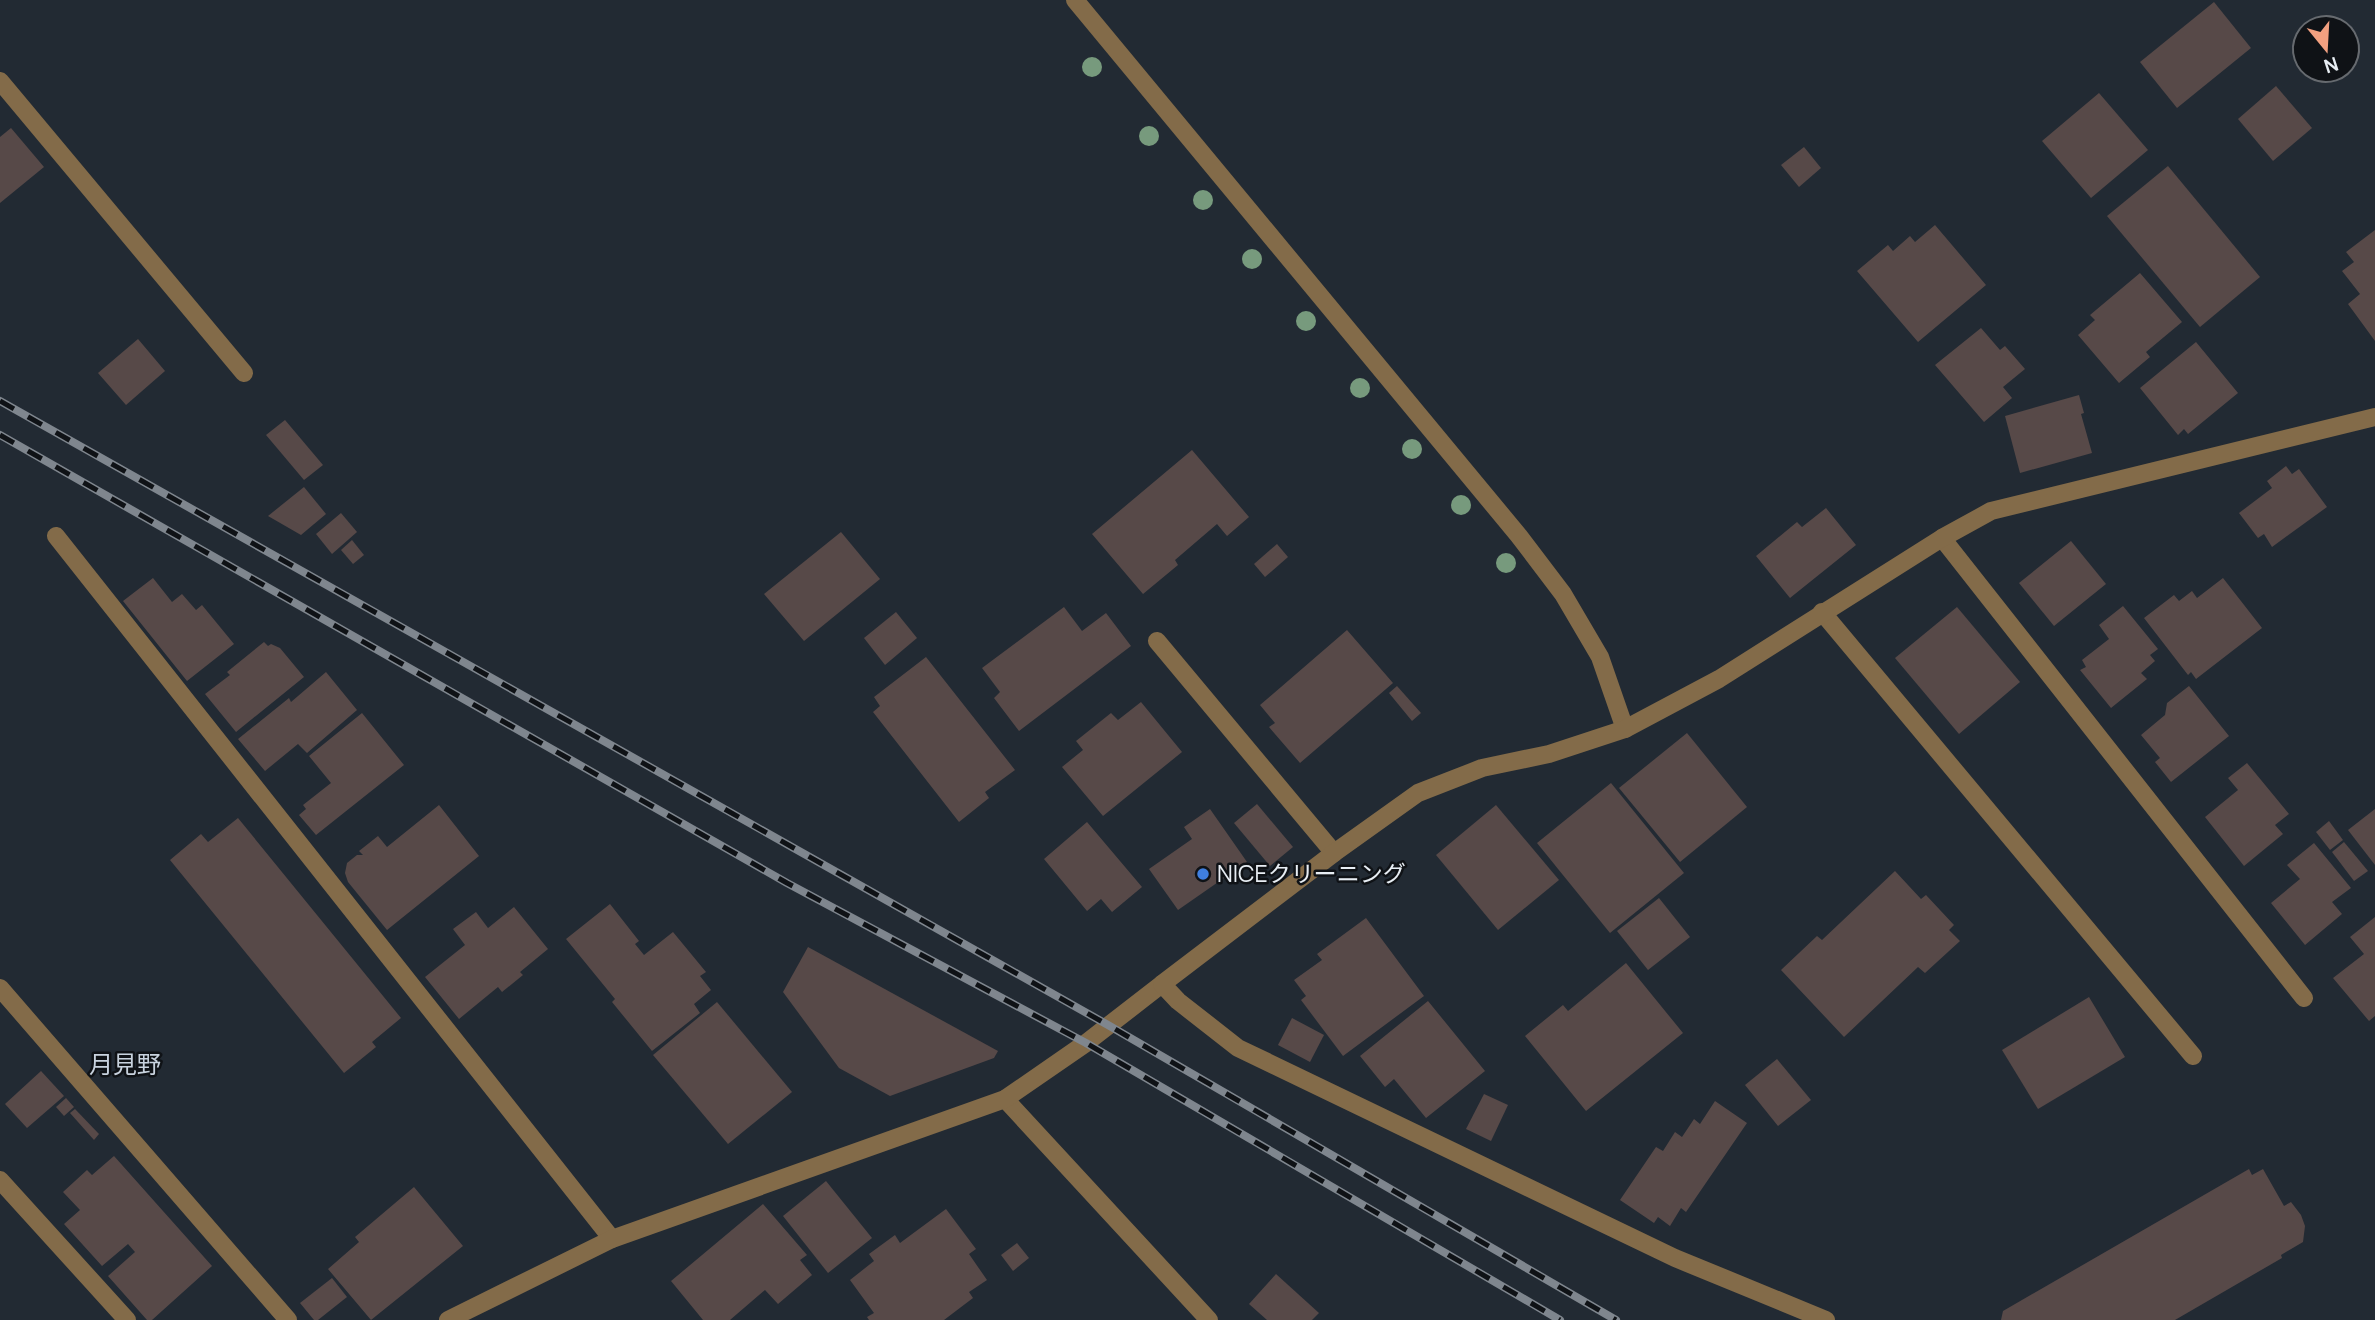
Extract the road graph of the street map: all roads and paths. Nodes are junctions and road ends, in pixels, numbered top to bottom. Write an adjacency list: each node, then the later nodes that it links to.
1 (1075, 0): 9 (street)
2 (0, 81): 3 (street)
3 (244, 373)
4 (2375, 417): 6 (street)
5 (56, 536): 17 (street)
6 (1942, 538): 7 (street); 13 (street)
7 (1822, 612): 9 (street); 14 (street)
8 (1157, 641): 10 (street)
9 (1625, 729): 10 (street)
10 (1334, 852): 11 (street)
11 (1162, 984): 15 (street); 22 (street)
12 (0, 988): 19 (street)
13 (2304, 998)
14 (2193, 1055)
15 (1005, 1099): 17 (street); 21 (street)
16 (0, 1180): 18 (street)
17 (612, 1239): 20 (street)
18 (127, 1320)
19 (288, 1320)
20 (448, 1320)
21 (1209, 1320)
22 (1826, 1320)

